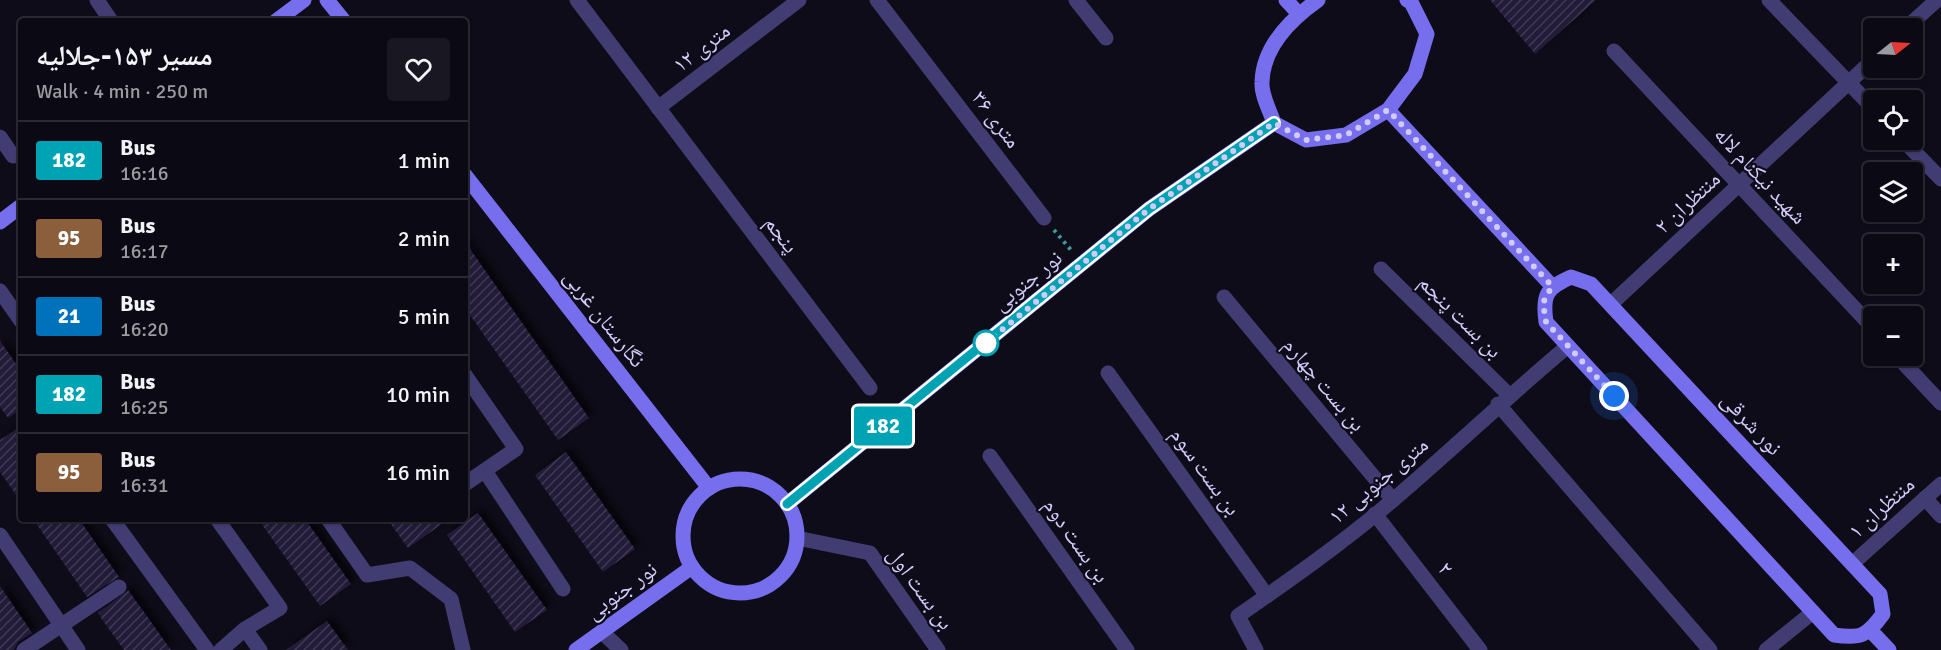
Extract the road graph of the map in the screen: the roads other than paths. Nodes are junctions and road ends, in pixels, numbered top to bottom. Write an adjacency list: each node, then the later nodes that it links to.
1 (97, 0): 14 (street)
2 (304, 0): 15 (street)
3 (327, 0): 16 (street)
4 (577, 0): 23 (street, پنجم)
5 (799, 0): 23 (street, ۱۲ متری)
6 (877, 0): 33 (street, ۳۶ متری)
7 (1076, 0): 18 (street)
8 (1286, 0): 13 (street)
9 (1318, 0): 13 (street)
10 (1769, 0): 21 (street)
11 (1937, 0): 17 (street)
12 (1411, 1): 24 (street)
13 (1298, 14): 25 (street)
14 (109, 18)
15 (280, 18)
16 (342, 18)
17 (1917, 18)
18 (1106, 38)
19 (1614, 51): 31 (street, شهید نیکنام لاله)
20 (1863, 69): 21 (street, منتظران ۲)
21 (1848, 83): 22 (street); 31 (street, منتظران ۲)
22 (1863, 98)
23 (658, 108): 46 (street, پنجم)
24 (1388, 110): 25 (street); 36 (street)
25 (1274, 123): 56 (street, نور جنوبی)
26 (0, 137): 28 (street)
27 (1913, 150): 30 (street)
28 (13, 156)
29 (468, 178): 53 (street, نگارستان غربی)
30 (1941, 179)
31 (1739, 184): 39 (street, منتظران ۲); 41 (street, شهید نیکنام لاله)
32 (18, 208): 34 (street)
33 (1044, 218)
34 (0, 222)
35 (1382, 269): 47 (street, بن بست پنجم)
36 (1552, 286): 39 (street, نور شرقی); 42 (street)
37 (0, 291): 40 (street)
38 (1224, 297): 55 (street, بن بست چهارم)
39 (1611, 304): 64 (street, نور شرقی)
40 (18, 317)
41 (1863, 318)
42 (1568, 346): 47 (street, ۱۲ متری جنوبی); 69 (street)
43 (1907, 366): 48 (street)
44 (1108, 373): 68 (street, بن بست سوم)
45 (468, 379): 50 (street)
46 (870, 388)
47 (1503, 400): 55 (street, ۱۲ متری جنوبی); 86 (street, بن بست پنجم)
48 (1941, 403)
49 (990, 456): 83 (street, بن بست دوم)
50 (484, 471): 51 (street); 67 (street)
51 (468, 482)
52 (1941, 484): 54 (street, منتظران ۱)
53 (709, 488): 56 (street); 65 (street)
54 (1925, 498): 58 (street); 64 (street, منتظران ۱)
55 (1393, 500): 57 (street, ۱۲ متری جنوبی)
56 (787, 504): 63 (street)
57 (1375, 514): 68 (street, ۱۲ متری جنوبی); 85 (street, ۲)
58 (1941, 516)
59 (114, 522): 76 (street)
60 (219, 522): 71 (street)
61 (330, 522): 79 (street)
62 (0, 535): 70 (street)
63 (797, 538): 65 (street); 82 (street, بن بست اول)
64 (1852, 564): 72 (street, نور شرقی)
65 (692, 567): 73 (street, نور جنوبی)
66 (119, 587): 70 (street)
67 (563, 589)
68 (1267, 596): 84 (street, ۱۲ متری جنوبی)
69 (1814, 612): 72 (street); 87 (street)
70 (61, 625): 74 (street); 75 (street)
71 (245, 629): 77 (street); 78 (street)
72 (1871, 631): 88 (street)
73 (602, 632): 80 (street, نور جنوبی); 81 (street)
74 (24, 650)
75 (78, 650)
76 (207, 650)
77 (221, 650)
78 (260, 650)
79 (464, 650)
80 (576, 650)
81 (621, 650)
82 (938, 650)
83 (1128, 650)
84 (1256, 650)
85 (1480, 650)
86 (1710, 650)
87 (1766, 650)
88 (1889, 650)

